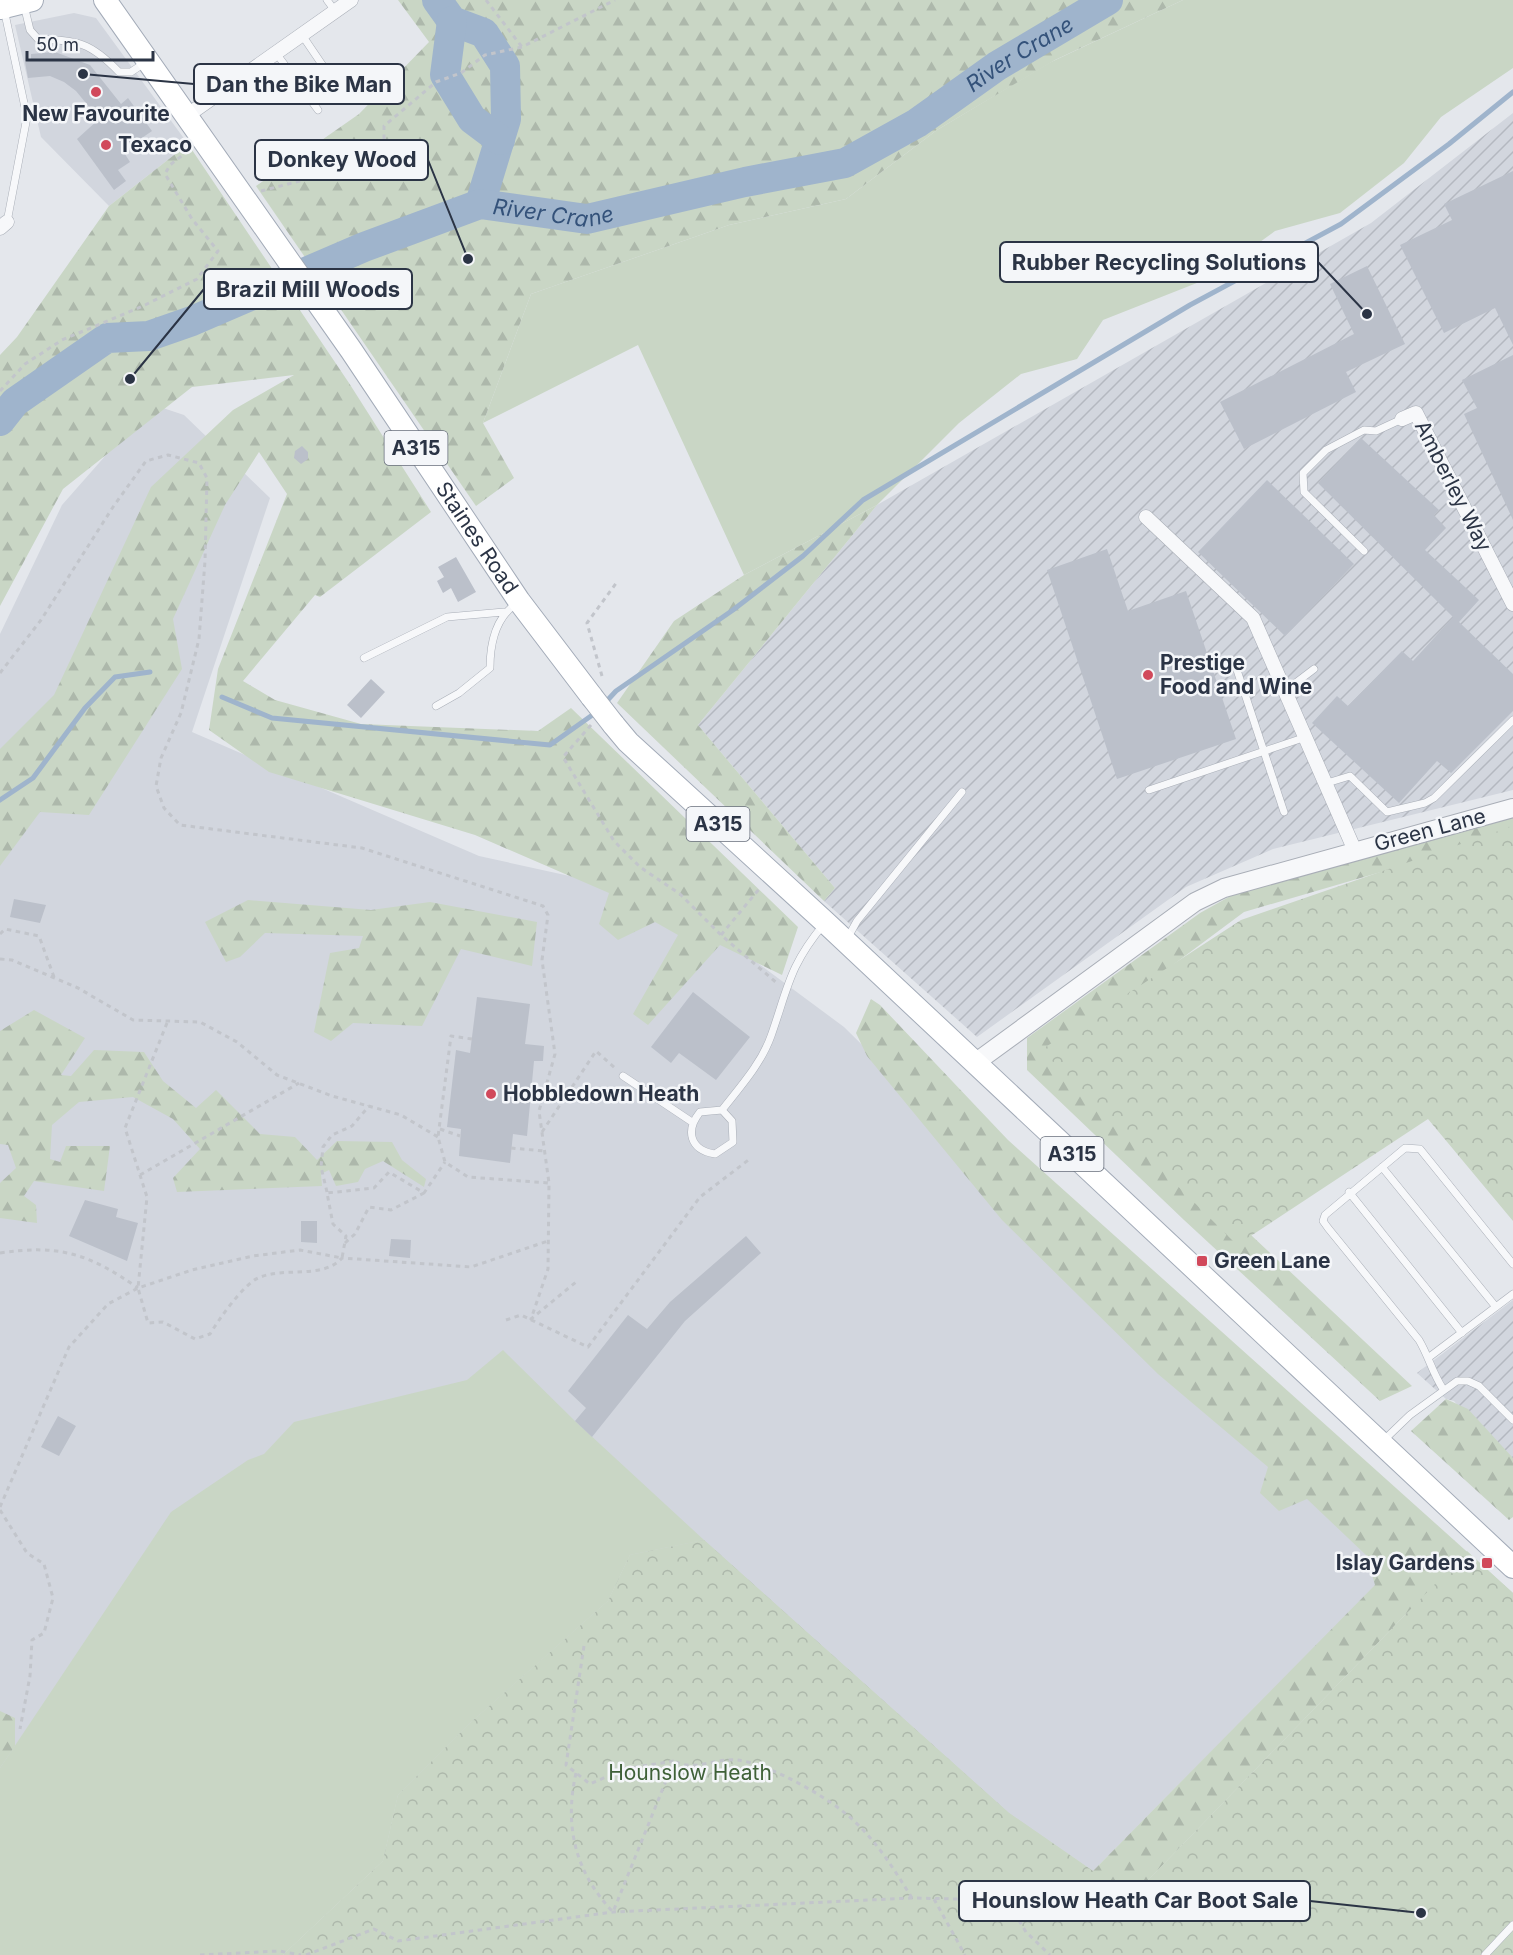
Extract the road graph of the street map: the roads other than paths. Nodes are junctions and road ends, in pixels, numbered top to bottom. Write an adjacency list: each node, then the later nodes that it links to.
1 (105, 0): 7 (main road, A315)
2 (351, 0): 4 (street)
3 (15, 4): 7 (lane); 11 (lane)
4 (331, 6): 5 (street)
5 (302, 35): 6 (street); 8 (lane)
6 (276, 53): 9 (lane); 10 (street)
7 (147, 62): 10 (main road, A315)
8 (340, 91)
9 (318, 110)
10 (185, 117): 16 (main road, Staines Road / A315)
11 (3, 225)
12 (1402, 419): 14 (lane); 15 (street, Amberley Way)
13 (1146, 517): 20 (street)
14 (1364, 551)
15 (1513, 604)
16 (512, 607): 17 (lane); 21 (lane); 31 (main road, A315, bridge)
17 (364, 658)
18 (1234, 661): 24 (lane)
19 (1314, 669): 20 (lane)
20 (1285, 692): 23 (street)
21 (436, 706)
22 (1513, 720): 25 (lane)
23 (1306, 737): 24 (lane); 25 (street)
24 (1264, 751): 26 (lane); 29 (lane)
25 (1327, 783): 30 (street)
26 (1149, 790)
27 (962, 792): 32 (lane)
28 (1513, 808): 30 (street, Green Lane)
29 (1284, 812)
30 (1355, 850): 33 (street, Green Lane)
31 (825, 922): 32 (main road, A315); 35 (lane)
32 (846, 941): 33 (main road, A315)
33 (975, 1063): 46 (main road, A315)
34 (623, 1076): 36 (lane)
35 (722, 1110): 36 (lane); 36 (lane)
36 (692, 1122)
37 (1382, 1167): 38 (lane); 39 (lane); 41 (lane)
38 (1349, 1192): 42 (lane); 43 (lane)
39 (1513, 1264)
40 (1513, 1294): 41 (lane)
41 (1496, 1307): 42 (lane)
42 (1462, 1334): 43 (lane)
43 (1428, 1358): 44 (lane)
44 (1443, 1389): 45 (lane); 46 (lane)
45 (1513, 1420)
46 (1380, 1444): 47 (main road, A315)
47 (1510, 1559)
48 (1513, 1925): 49 (lane)
49 (1485, 1955)

